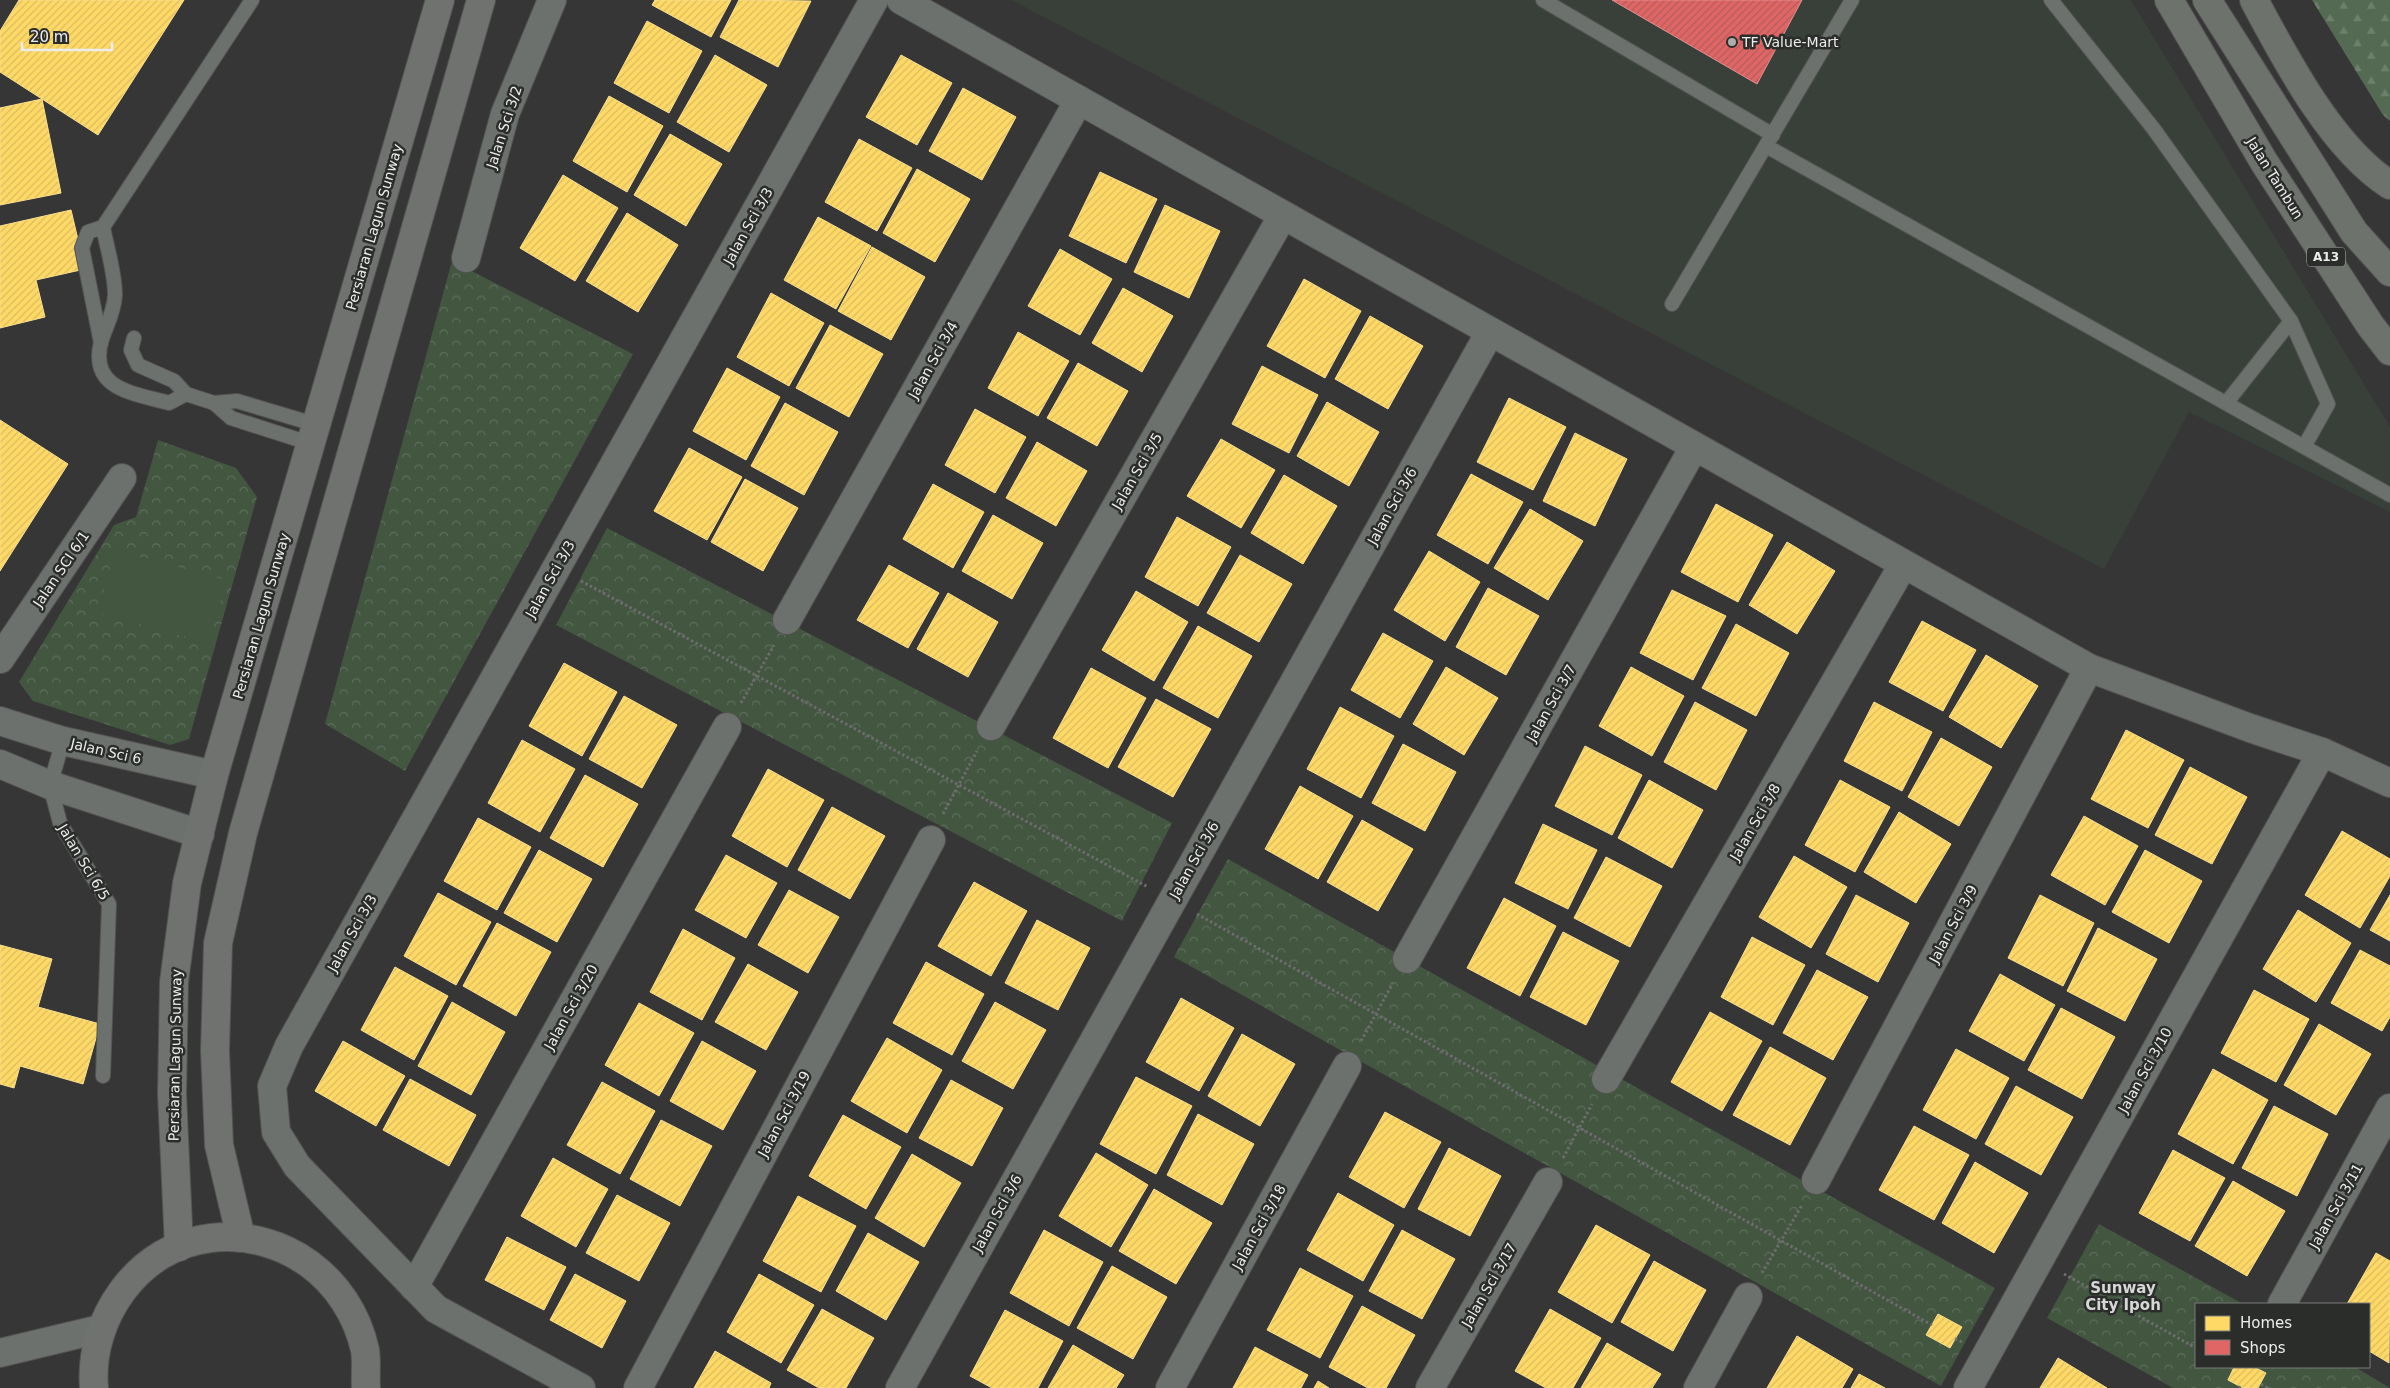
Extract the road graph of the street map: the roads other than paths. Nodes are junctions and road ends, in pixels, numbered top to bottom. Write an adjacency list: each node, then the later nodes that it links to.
1 (252, 0): 17 (lane)
2 (440, 0): 29 (main road, Persiaran Lagun Sunway)
3 (481, 0): 56 (main road)
4 (552, 0): 18 (street, Jalan Sci 3/2)
5 (874, 0): 58 (street, Jalan Sci 3/3)
6 (901, 0): 13 (street)
7 (1543, 0): 14 (lane)
8 (1852, 0): 14 (lane)
9 (2052, 0): 21 (lane)
10 (2169, 0): 25 (main road, Jalan Tambun / A13)
11 (2207, 0): 19 (main road)
12 (2258, 8): 15 (main road)
13 (1079, 100): 16 (street); 35 (street, Jalan Sci 3/4)
14 (1770, 140): 20 (lane); 27 (lane)
15 (2390, 185)
16 (1283, 215): 22 (street); 39 (street, Jalan Sci 3/5)
17 (103, 227): 24 (lane); 24 (lane)
18 (466, 258)
19 (2390, 272)
20 (1672, 304)
21 (2291, 320): 27 (lane); 30 (lane)
22 (1490, 332): 31 (street); 67 (street, Jalan Sci 3/6)
23 (134, 338): 26 (lane)
24 (101, 343): 26 (lane)
25 (2390, 351)
26 (186, 394): 28 (lane)
27 (2227, 402): 30 (lane)
28 (214, 404): 29 (lane); 29 (lane)
29 (314, 435): 44 (main road, Persiaran Lagun Sunway)
30 (2305, 445): 33 (lane)
31 (1694, 447): 34 (street); 49 (street, Jalan Sci 3/7)
32 (122, 478): 36 (street, Jalan SCI 6/1)
33 (2390, 495)
34 (1903, 565): 37 (street); 52 (street, Jalan Sci 3/8)
35 (787, 620)
36 (0, 659)
37 (2089, 668): 42 (street); 54 (street, Jalan Sci 3/9)
38 (0, 720): 41 (street, Jalan Sci 6)
39 (991, 726)
40 (727, 727): 58 (street, Jalan Sci 3/20)
41 (63, 741): 44 (street, Jalan Sci 6); 46 (lane)
42 (2322, 752): 45 (street); 71 (street, Jalan Sci 3/10)
43 (0, 764): 46 (street)
44 (214, 775): 47 (main road, Persiaran Lagun Sunway)
45 (2390, 783)
46 (50, 785): 47 (street); 51 (lane, Jalan Sci 6/5)
47 (200, 834): 57 (main road, Persiaran Lagun Sunway)
48 (931, 840): 66 (street, Jalan Sci 3/19)
49 (1407, 959)
50 (1347, 1066): 68 (street, Jalan Sci 3/18)
51 (103, 1076)
52 (1606, 1079)
53 (2390, 1108): 60 (street, Jalan Sci 3/11)
54 (1816, 1180)
55 (1548, 1182): 69 (street, Jalan Sci 3/17)
56 (241, 1238): 57 (main road); 64 (main road)
57 (179, 1247): 61 (main road)
58 (414, 1287): 65 (street, Jalan Sci 3/3)
59 (1748, 1297): 70 (street)
60 (2283, 1303)
61 (100, 1329): 62 (street); 63 (main road)
62 (0, 1353)
63 (94, 1388)
64 (366, 1388)
65 (581, 1388)
66 (638, 1388)
67 (900, 1388)
68 (1170, 1388)
69 (1430, 1388)
70 (1698, 1388)
71 (1968, 1388)

